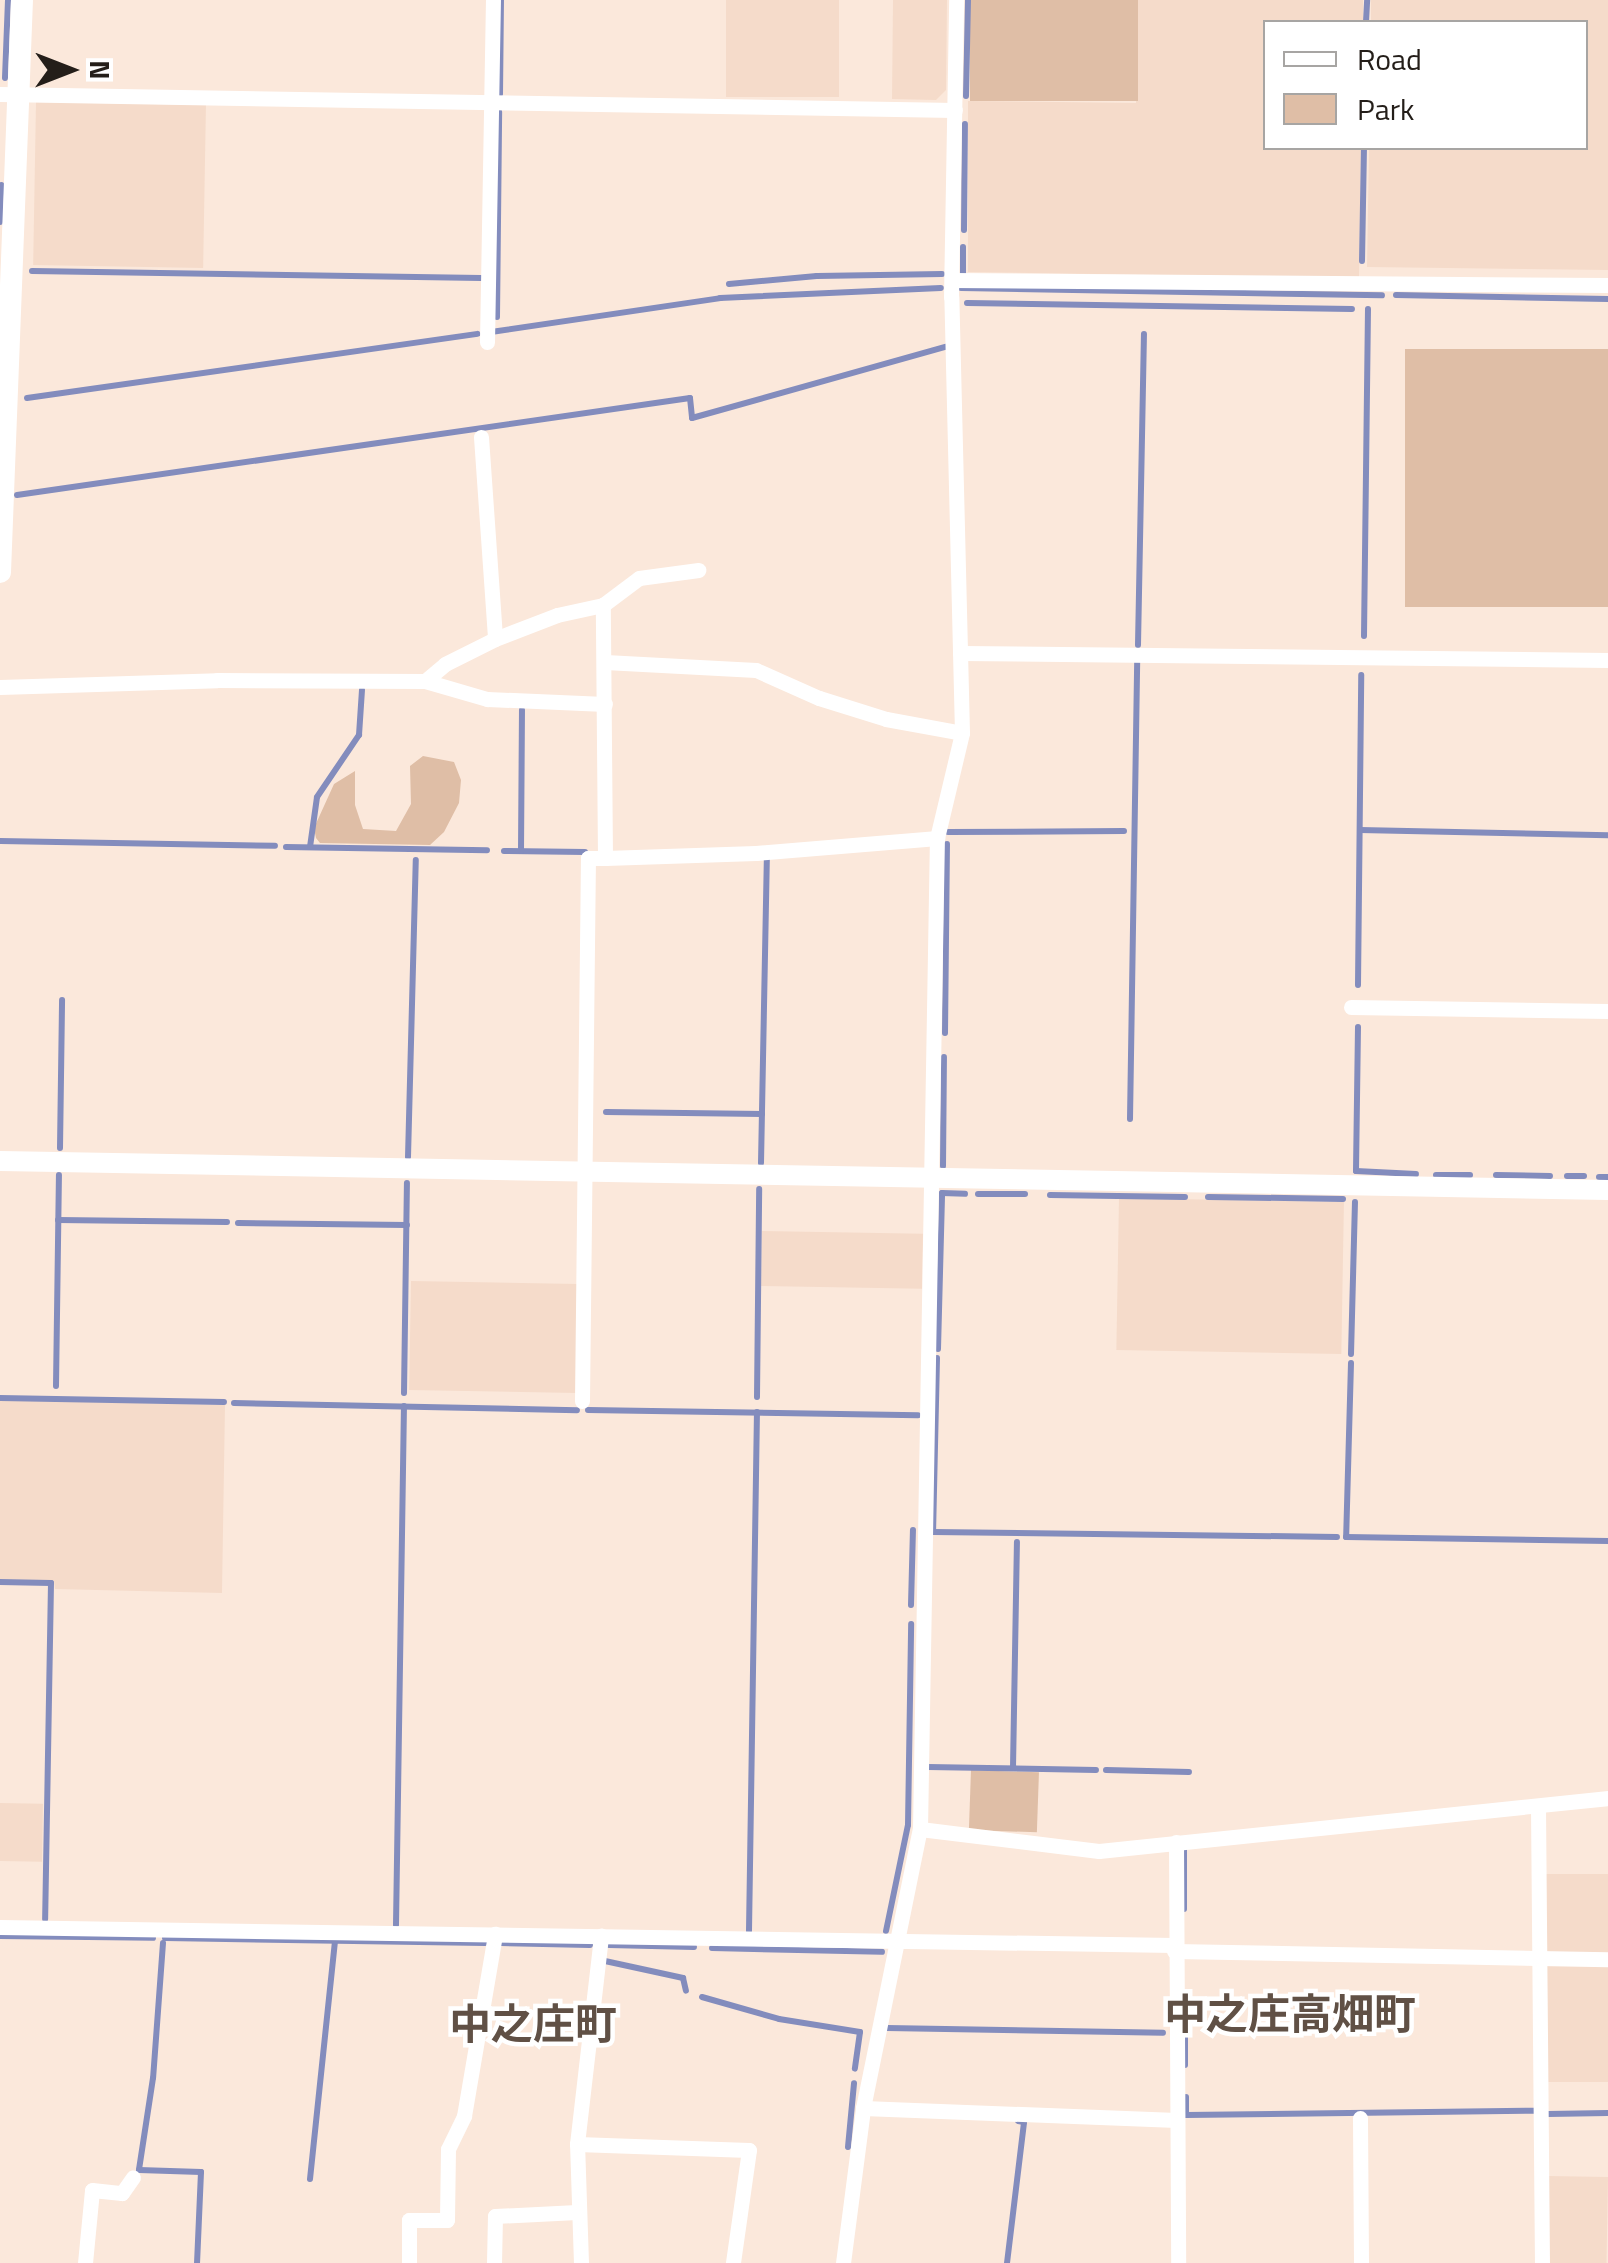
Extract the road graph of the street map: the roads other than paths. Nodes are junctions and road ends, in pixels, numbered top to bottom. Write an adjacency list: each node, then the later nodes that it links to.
1 (22, 0): 4 (main road)
2 (492, 0): 5 (street)
3 (956, 0): 6 (street)
4 (9, 94): 5 (street); 12 (main road)
5 (491, 102): 6 (street); 9 (street)
6 (955, 110): 7 (street)
7 (952, 280): 8 (street); 15 (street)
8 (1608, 285)
9 (487, 342)
10 (481, 436): 14 (street)
11 (698, 570): 13 (street)
12 (0, 572)
13 (603, 605): 14 (street); 17 (street)
14 (495, 639): 18 (street)
15 (960, 653): 16 (street); 21 (street)
16 (1608, 660)
17 (605, 662): 20 (street); 21 (street)
18 (426, 680): 19 (street); 20 (street)
19 (0, 687)
20 (605, 704): 23 (street)
21 (962, 733): 22 (street)
22 (937, 838): 23 (street); 28 (street)
23 (606, 858): 27 (street)
24 (1351, 1007): 25 (street)
25 (1608, 1011)
26 (0, 1160): 27 (street)
27 (587, 1172): 28 (street); 30 (street)
28 (930, 1178): 29 (street); 33 (street)
29 (1608, 1190)
30 (582, 1401)
31 (1608, 1798): 32 (street)
32 (1538, 1807): 34 (street); 40 (street)
33 (920, 1828): 34 (street); 38 (street)
34 (1176, 1842): 39 (street)
35 (0, 1927): 36 (street)
36 (495, 1934): 37 (street); 49 (street)
37 (601, 1935): 38 (street); 45 (street)
38 (896, 1941): 39 (street); 42 (street)
39 (1174, 1948): 40 (street); 44 (street)
40 (1540, 1958): 41 (street); 56 (street)
41 (1608, 1958)
42 (863, 2108): 44 (street); 53 (street)
43 (1360, 2118): 55 (street)
44 (1176, 2120): 54 (street)
45 (576, 2144): 47 (street); 52 (street)
46 (133, 2177): 48 (street)
47 (577, 2212): 50 (street); 51 (street)
48 (85, 2263)
49 (408, 2263)
50 (494, 2263)
51 (580, 2263)
52 (733, 2263)
53 (843, 2263)
54 (1178, 2263)
55 (1360, 2263)
56 (1542, 2263)

